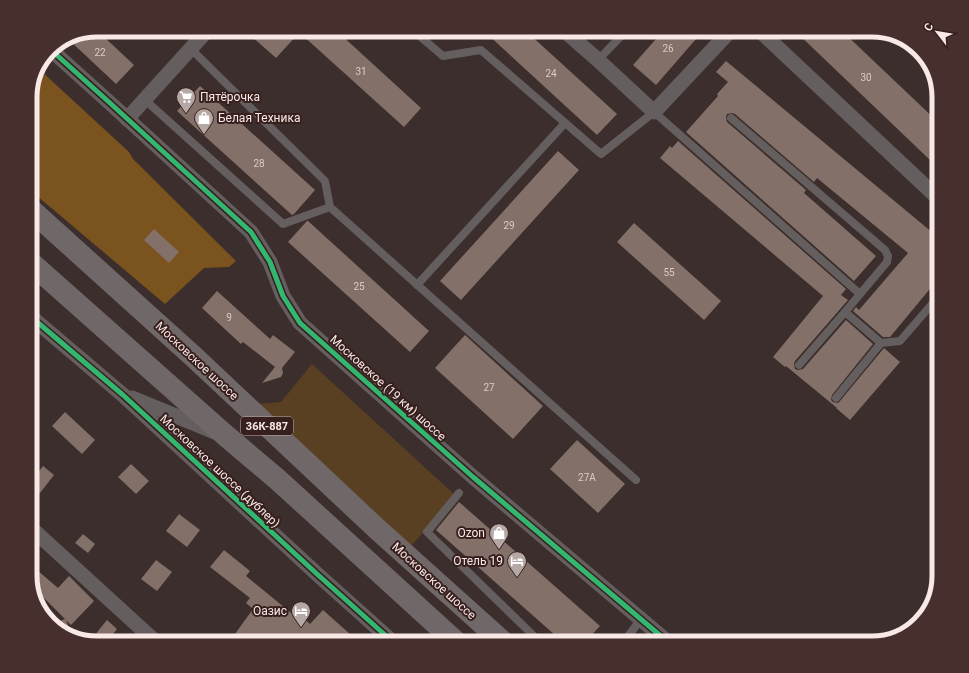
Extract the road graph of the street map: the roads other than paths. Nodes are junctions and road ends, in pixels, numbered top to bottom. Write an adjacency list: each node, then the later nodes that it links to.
1 (201, 37): 7 (street)
2 (421, 37): 14 (lane)
3 (572, 37): 9 (street)
4 (620, 37): 9 (lane)
5 (724, 37): 11 (street)
6 (766, 37): 15 (street)
7 (191, 49): 10 (street); 16 (lane)
8 (55, 54): 13 (street, Московское (19 км) шоссе)
9 (598, 60): 11 (street)
10 (145, 100): 13 (street); 16 (lane)
11 (654, 112): 14 (lane); 20 (lane)
12 (731, 118): 20 (lane)
13 (127, 119): 32 (street, Московское (19 км) шоссе)
14 (565, 123): 19 (lane)
15 (932, 192)
16 (330, 207): 19 (lane)
17 (37, 215): 36 (main road, Московское шоссе / 36К-887)
18 (37, 268): 28 (main road, 36К-887)
19 (417, 285): 29 (lane)
20 (860, 294): 22 (lane)
21 (932, 304): 24 (lane)
22 (845, 312): 24 (lane); 25 (lane)
23 (37, 322): 26 (street, Московское шоссе (дублер))
24 (881, 343): 27 (lane)
25 (799, 365)
26 (123, 395): 28 (street); 34 (street, Московское шоссе (дублер))
27 (836, 398)
28 (225, 436): 35 (main road, 36К-887)
29 (636, 480)
30 (459, 493): 37 (lane)
31 (37, 533): 33 (street)
32 (641, 619): 38 (lane); 39 (street, Московское (19 км) шоссе)
33 (149, 636)
34 (386, 636)
35 (449, 636)
36 (496, 636)
37 (534, 636)
38 (628, 636)
39 (661, 636)

